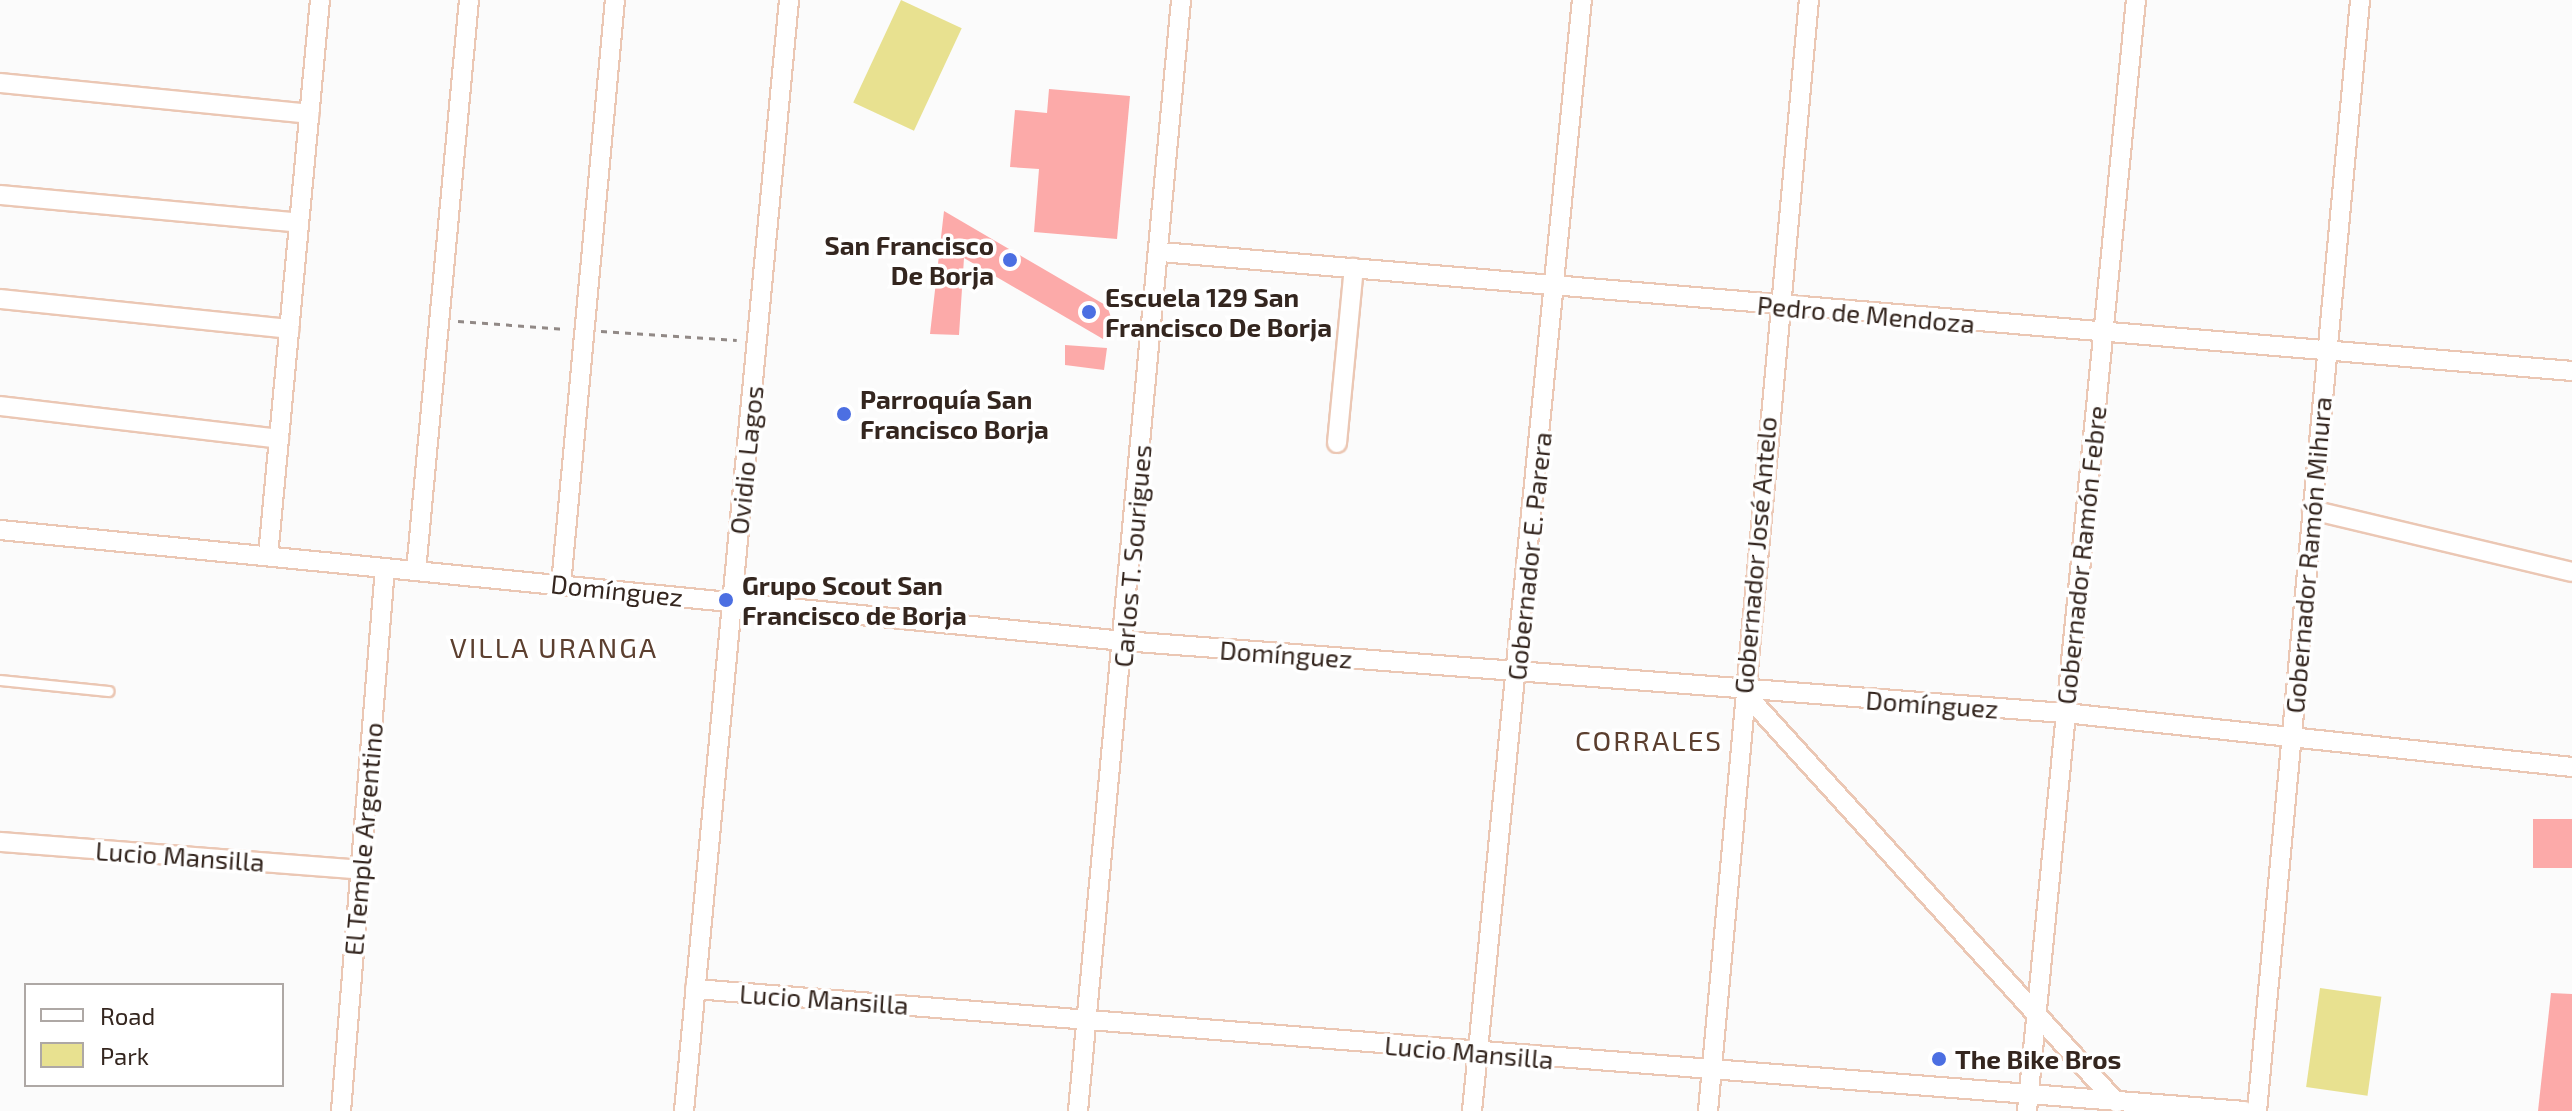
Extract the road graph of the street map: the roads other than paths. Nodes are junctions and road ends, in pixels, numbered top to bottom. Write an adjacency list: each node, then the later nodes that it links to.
1 (320, 0): 11 (street)
2 (469, 0): 30 (street)
3 (615, 0): 32 (street)
4 (789, 0): 33 (street, Ovidio Lagos)
5 (1181, 0): 14 (street, Carlos T. Sourigues)
6 (1582, 0): 16 (street, Gobernador E. Parera)
7 (1809, 0): 18 (street, Gobernador José Antelo)
8 (2136, 0): 20 (street, Gobernador Ramón Febre)
9 (2360, 0): 21 (street, Gobernador Ramón Mihura)
10 (0, 83): 11 (street)
11 (309, 114): 13 (street)
12 (0, 195): 13 (street)
13 (299, 223): 19 (street)
14 (1161, 252): 15 (street, Pedro de Mendoza); 34 (street, Carlos T. Sourigues)
15 (1354, 268): 16 (street, Pedro de Mendoza); 25 (street)
16 (1558, 286): 18 (street, Pedro de Mendoza); 35 (street, Gobernador E. Parera)
17 (0, 299): 19 (street)
18 (1778, 306): 20 (street, Pedro de Mendoza); 38 (street, Gobernador José Antelo)
19 (289, 329): 24 (street)
20 (2103, 336): 21 (street, Pedro de Mendoza); 39 (street, Gobernador Ramón Febre)
21 (2328, 352): 22 (street, Pedro de Mendoza); 26 (street, Gobernador Ramón Mihura)
22 (2572, 371)
23 (0, 406): 24 (street)
24 (279, 439): 28 (street)
25 (1337, 443)
26 (2312, 510): 31 (street); 40 (street, Gobernador Ramón Mihura)
27 (0, 530): 28 (street, Domínguez)
28 (268, 556): 29 (street, Domínguez)
29 (385, 568): 30 (street, Domínguez); 43 (street, El Temple Argentino)
30 (416, 571): 32 (street, Domínguez)
31 (2572, 572)
32 (561, 585): 33 (street, Domínguez)
33 (732, 602): 34 (street, Domínguez); 44 (street, Ovidio Lagos)
34 (1124, 641): 35 (street, Domínguez); 46 (street, Carlos T. Sourigues)
35 (1517, 672): 38 (street, Domínguez); 47 (street, Gobernador E. Parera)
36 (0, 680): 37 (lane)
37 (108, 691)
38 (1743, 691): 39 (street, Domínguez); 45 (street); 48 (street, Gobernador José Antelo)
39 (2065, 713): 40 (street, Domínguez); 45 (street, Gobernador Ramón Febre)
40 (2291, 734): 41 (street, Domínguez); 57 (street, Gobernador Ramón Mihura)
41 (2572, 767)
42 (0, 842): 43 (street, Lucio Mansilla)
43 (360, 870): 51 (street, El Temple Argentino)
44 (695, 989): 46 (street, Lucio Mansilla); 52 (street, Ovidio Lagos)
45 (2035, 1014): 49 (street, Gobernador Ramón Febre); 50 (street)
46 (1087, 1019): 47 (street, Lucio Mansilla); 53 (street, Carlos T. Sourigues)
47 (1479, 1054): 48 (street, Lucio Mansilla); 54 (street, Gobernador E. Parera)
48 (1711, 1069): 49 (street, Lucio Mansilla); 55 (street, Gobernador José Antelo)
49 (2028, 1102): 50 (street, Lucio Mansilla)
50 (2119, 1106): 56 (street, Lucio Mansilla)
51 (341, 1111)
52 (684, 1111)
53 (1078, 1111)
54 (1472, 1111)
55 (1708, 1111)
56 (2244, 1111)
57 (2257, 1111)

